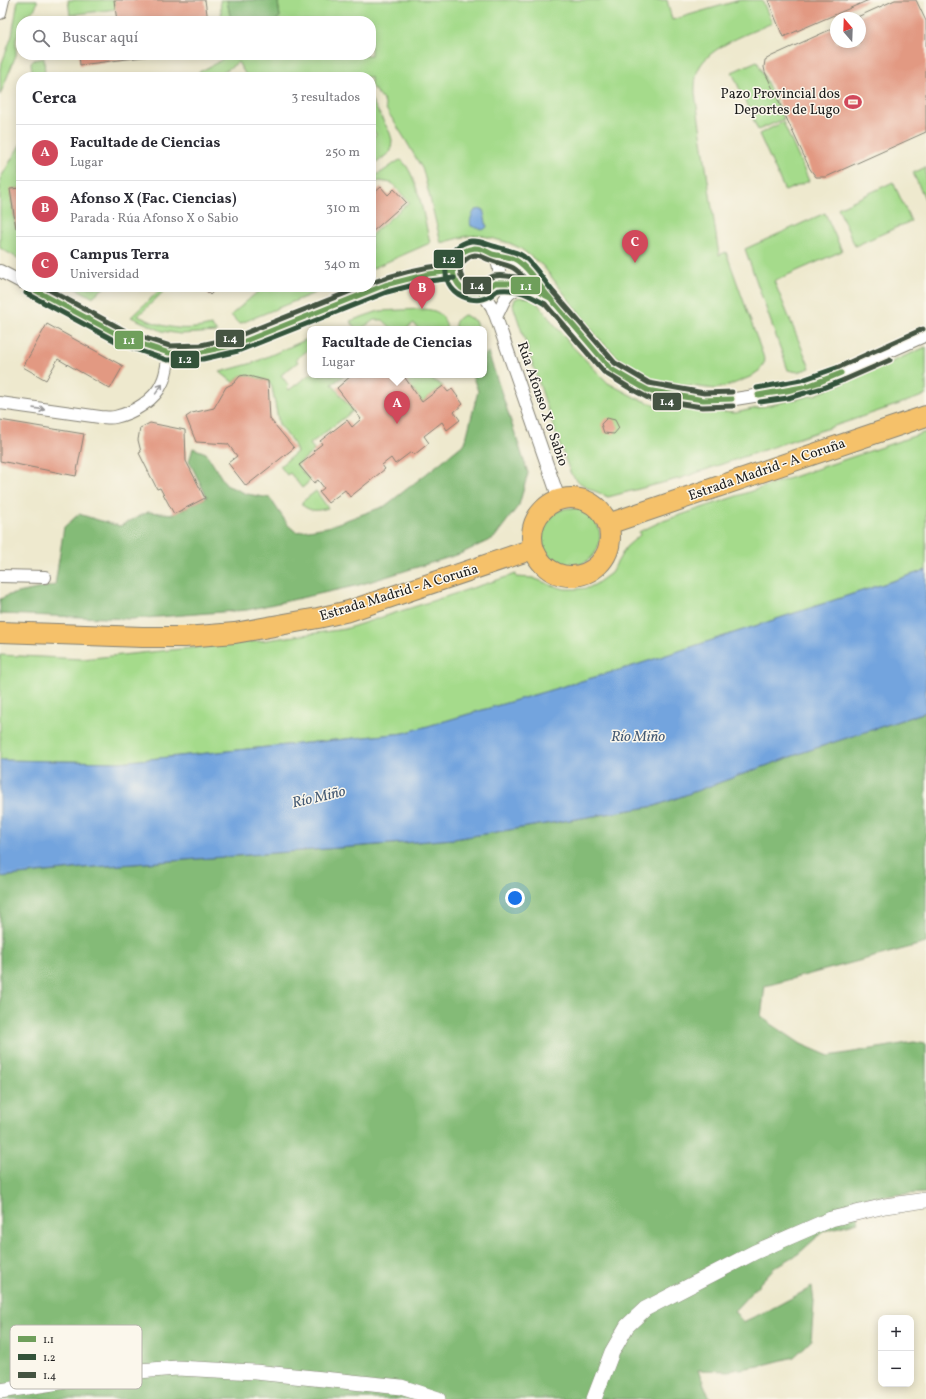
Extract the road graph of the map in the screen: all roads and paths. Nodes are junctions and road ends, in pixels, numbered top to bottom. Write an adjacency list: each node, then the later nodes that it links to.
1 (3, 0): 2 (street)
2 (0, 13)
3 (492, 254): 5 (street); 7 (street); 13 (street)
4 (0, 271): 6 (street)
5 (453, 271): 9 (street); 12 (street)
6 (16, 279)
7 (495, 283): 8 (street); 12 (street)
8 (527, 286): 13 (street); 14 (street)
9 (376, 290)
10 (39, 292): 16 (street)
11 (370, 292): 16 (street)
12 (482, 292): 14 (street, Rúa Afonso X o Sabio)
13 (551, 299): 15 (street)
14 (496, 317): 19 (street, Rúa Afonso X o Sabio)
15 (926, 335)
16 (168, 353): 17 (street, one-way to 16)
17 (0, 403)
18 (926, 416): 20 (highway, Estrada Madrid - A Coruña)
19 (559, 499): 20 (highway); 21 (highway)
20 (608, 524): 21 (highway)
21 (534, 549): 24 (highway, Estrada Madrid - A Coruña)
22 (0, 576): 23 (street)
23 (45, 577)
24 (0, 632)
25 (926, 1200): 30 (street)
26 (142, 1371): 29 (street)
27 (13, 1389): 28 (street)
28 (0, 1391)
29 (438, 1399)
30 (594, 1399)

